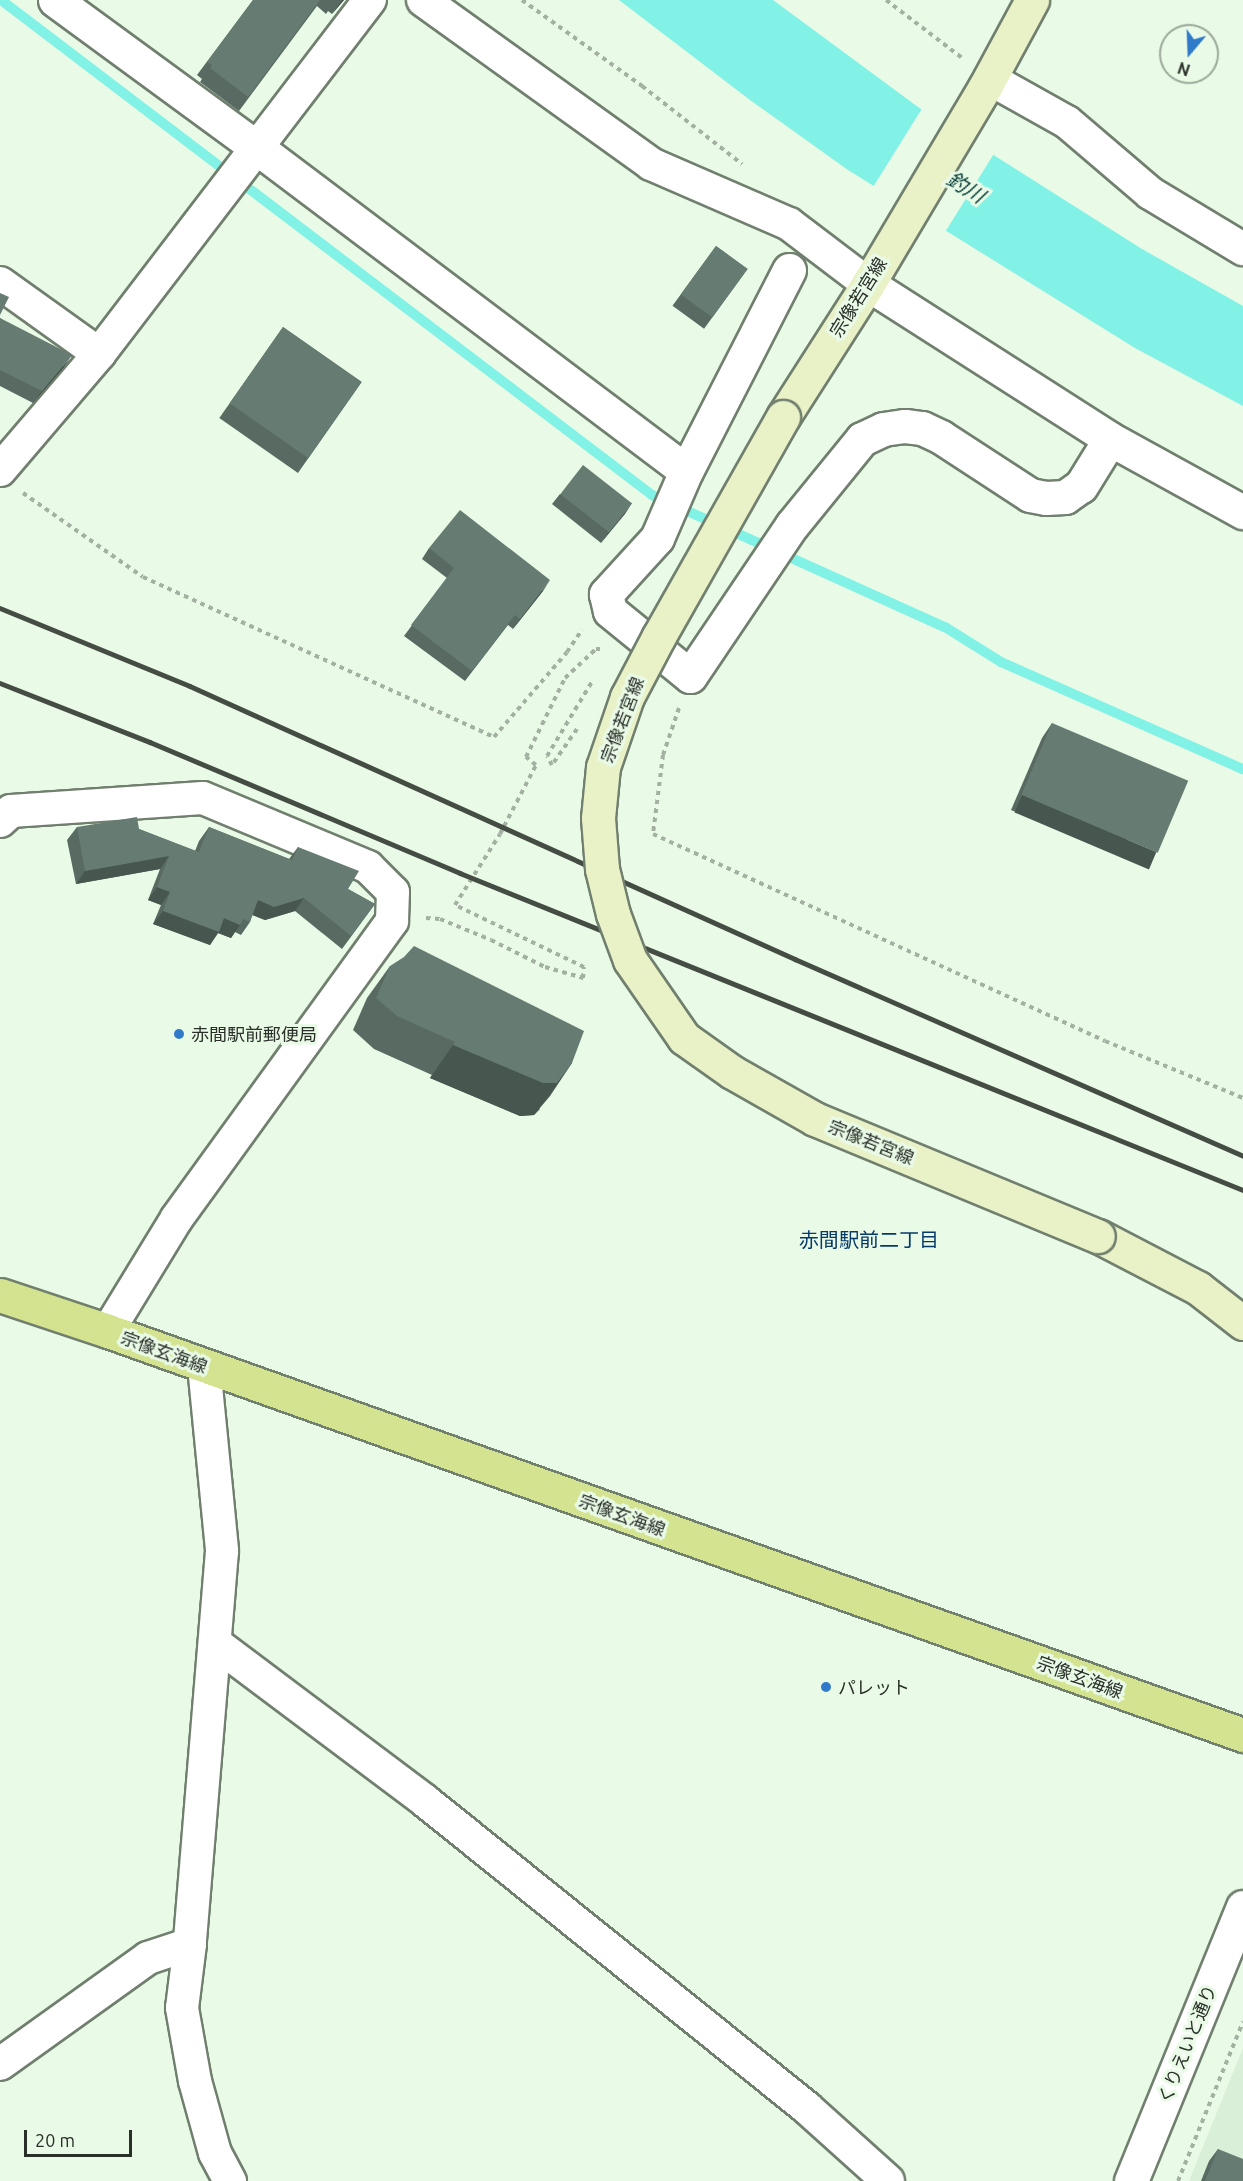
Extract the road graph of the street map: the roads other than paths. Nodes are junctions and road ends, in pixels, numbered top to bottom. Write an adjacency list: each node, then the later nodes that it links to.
1 (56, 0): 6 (street)
2 (370, 0): 6 (street)
3 (423, 0): 10 (street)
4 (1032, 0): 5 (main road, 宗像若宮線)
5 (988, 83): 7 (street); 10 (main road, 宗像若宮線)
6 (256, 147): 11 (street); 13 (street)
7 (1243, 249)
8 (789, 270): 13 (street)
9 (0, 283): 11 (street)
10 (867, 284): 12 (street); 18 (main road, 宗像若宮線, bridge)
11 (99, 354): 14 (street)
12 (1110, 439): 13 (street); 15 (street)
13 (686, 471)
14 (10, 480)
15 (1243, 512)
16 (0, 820): 19 (street)
17 (0, 1295): 19 (main road, 宗像玄海線)
18 (1243, 1323)
19 (108, 1331): 20 (main road, 宗像玄海線)
20 (204, 1366): 21 (street); 22 (main road, 宗像玄海線)
21 (216, 1643): 24 (street); 27 (street)
22 (1243, 1735)
23 (1243, 1907): 28 (street, くりえいと通り)
24 (190, 1944): 25 (street); 26 (street)
25 (0, 2064)
26 (230, 2181)
27 (888, 2181)
28 (1131, 2181)

